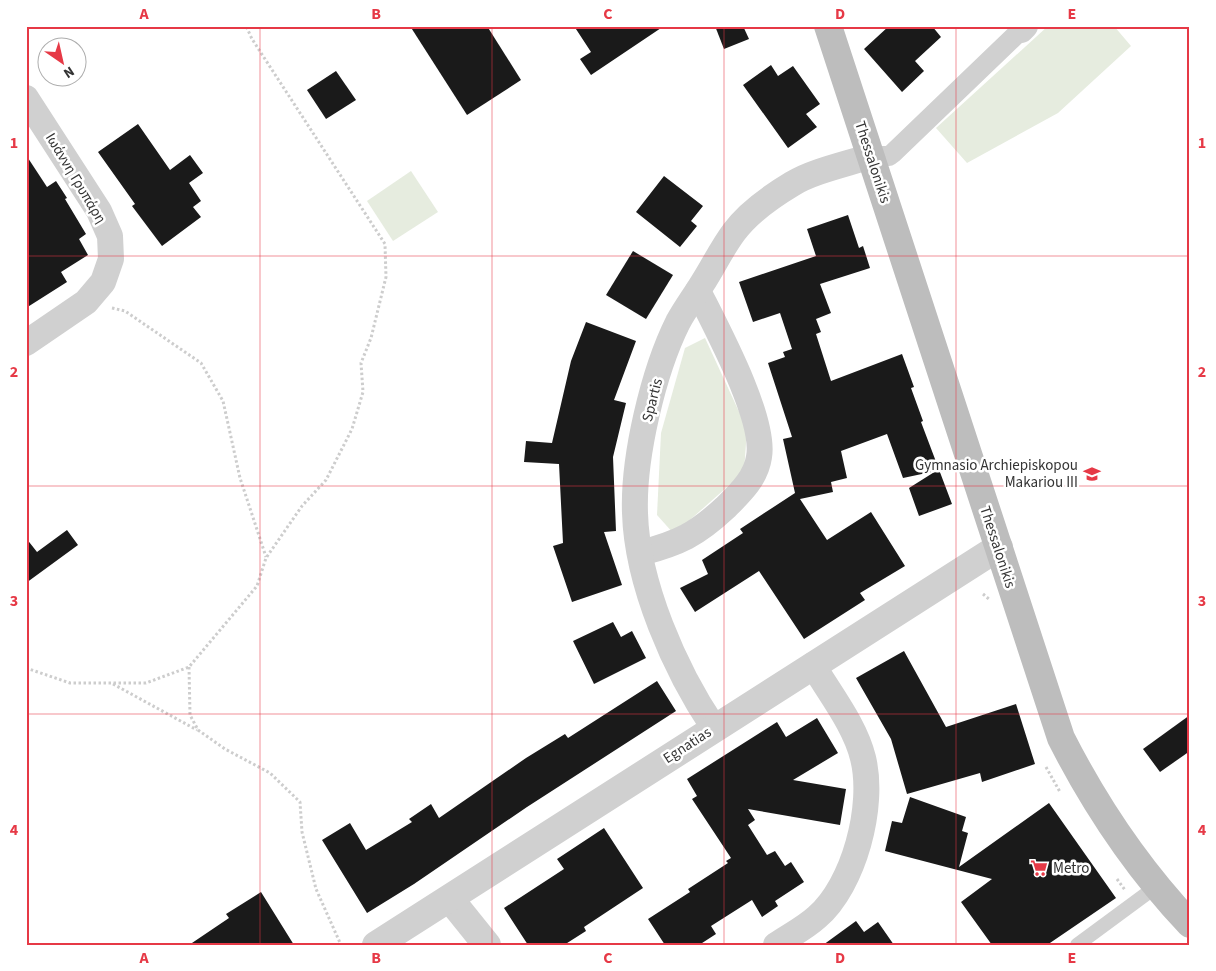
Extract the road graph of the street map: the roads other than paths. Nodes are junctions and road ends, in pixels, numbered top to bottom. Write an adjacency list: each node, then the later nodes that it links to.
1 (828, 26): 4 (main road, Thessalonikis)
2 (1023, 28): 4 (street)
3 (26, 98): 6 (street, Ιωάννη Γρυπάρη)
4 (871, 156): 5 (street, Spartis); 7 (main road, Thessalonikis)
5 (698, 291): 8 (street, Spartis); 8 (street)
6 (26, 343)
7 (998, 548): 9 (street, Egnatias); 11 (main road, Thessalonikis)
8 (641, 553): 10 (street, Spartis)
9 (813, 664): 10 (street, Egnatias); 16 (street)
10 (714, 728): 12 (street, Egnatias)
11 (1157, 886): 13 (main road, Thessalonikis); 17 (lane)
12 (450, 898): 14 (street, Egnatias); 15 (street)
13 (1190, 924)
14 (376, 945)
15 (487, 945)
16 (776, 945)
17 (1077, 945)

